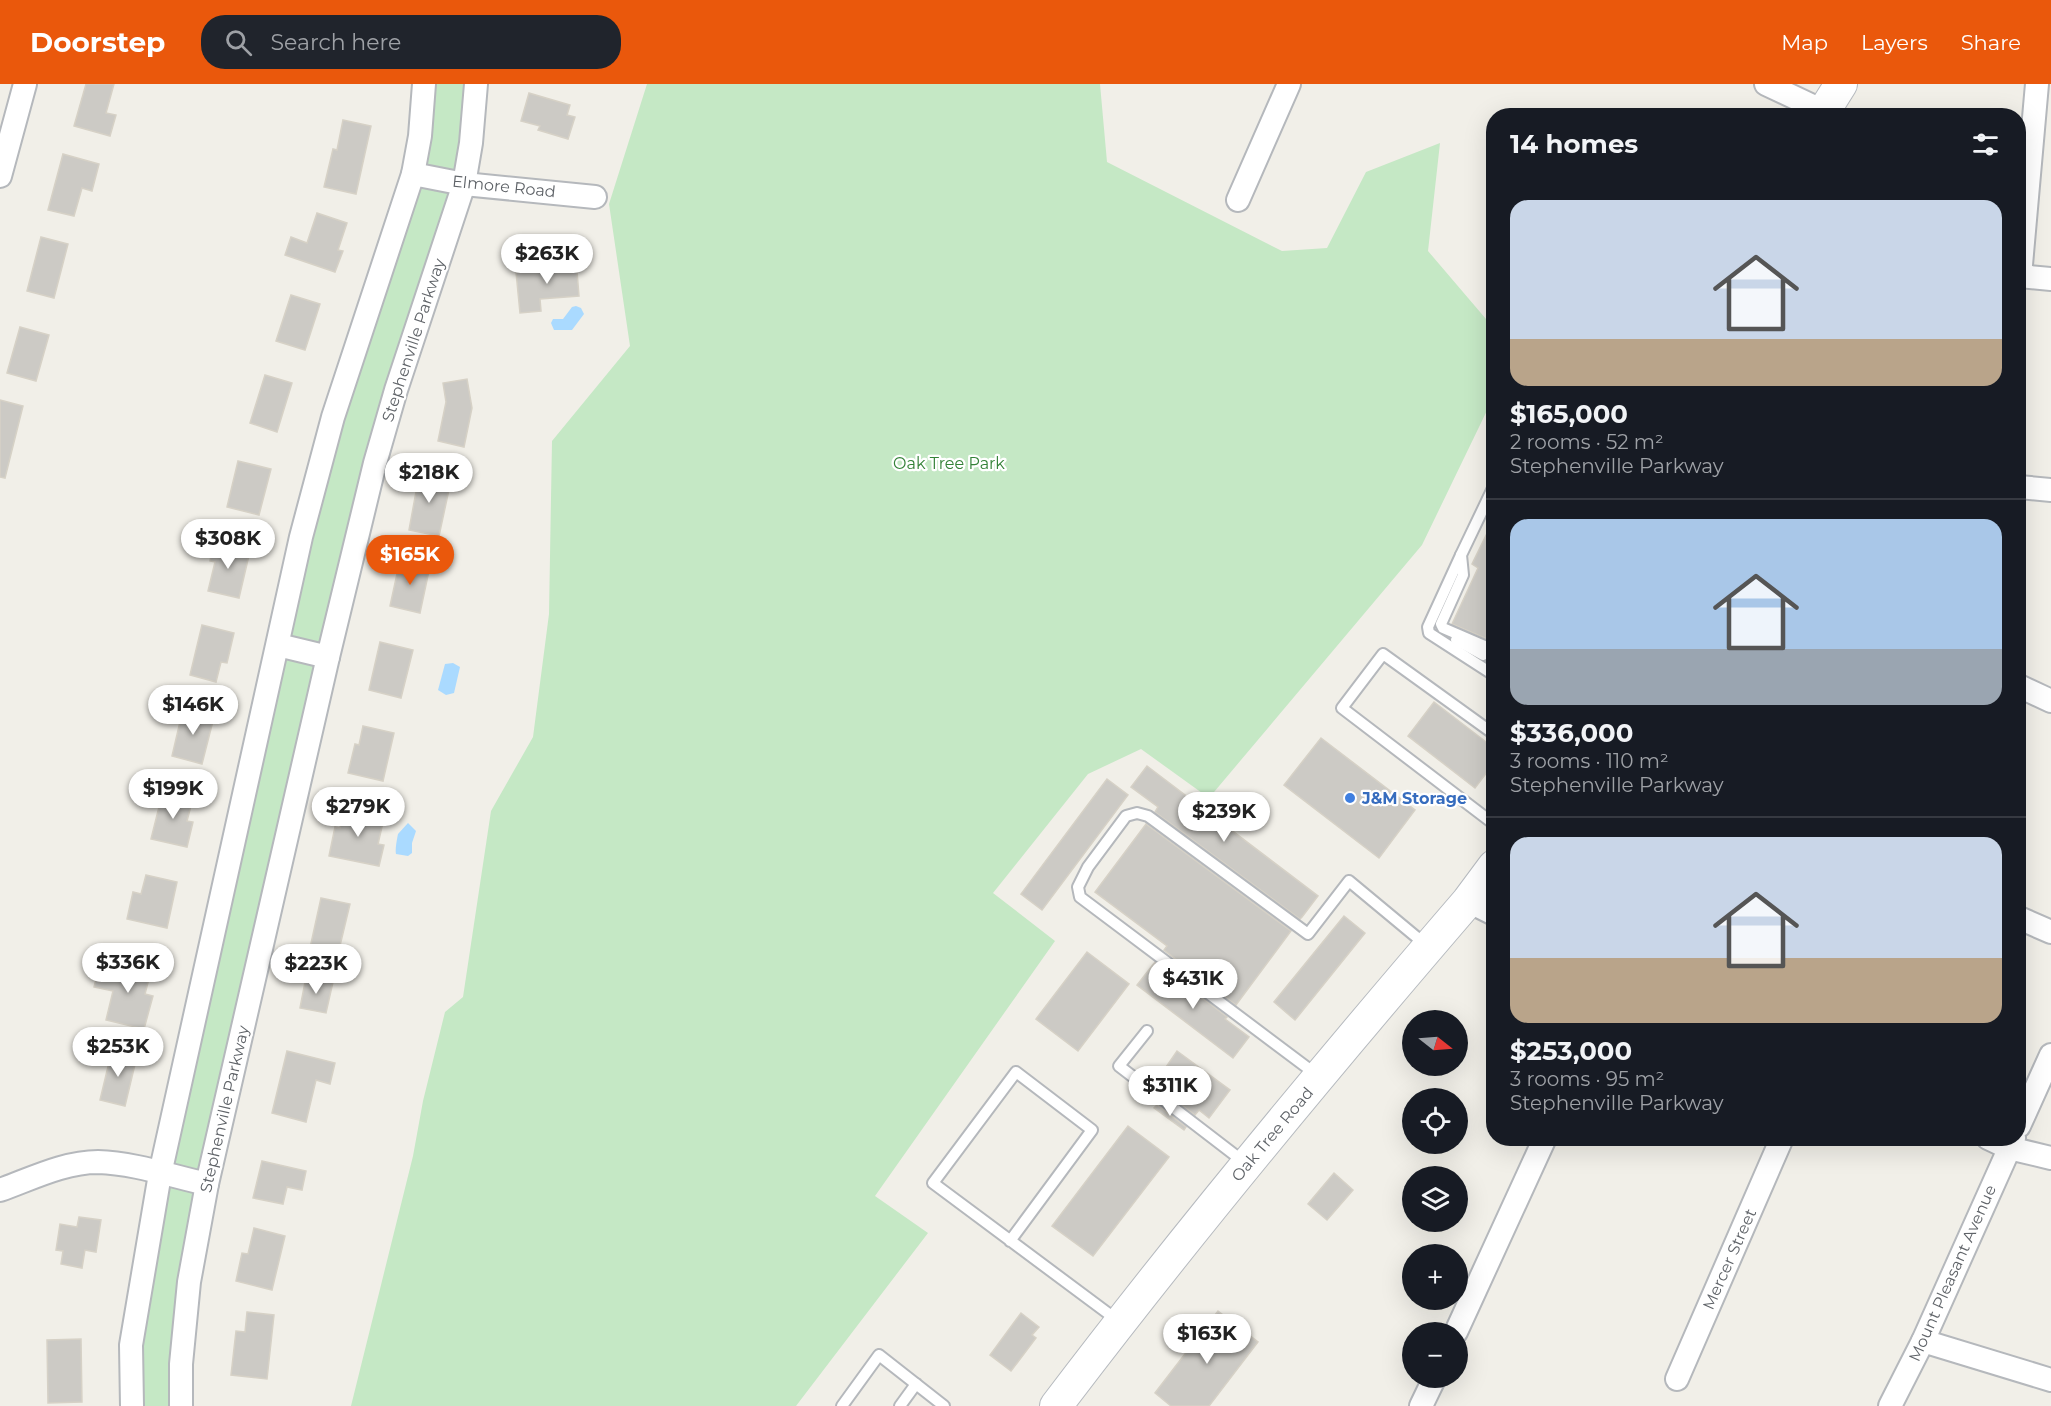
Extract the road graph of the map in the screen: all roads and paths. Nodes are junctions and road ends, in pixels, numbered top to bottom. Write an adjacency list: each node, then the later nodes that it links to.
1 (25, 84): 11 (street)
2 (424, 84): 10 (street)
3 (476, 84): 12 (street, Stephenville Parkway)
4 (1289, 84): 14 (street)
5 (1766, 84): 8 (street)
6 (1841, 84): 9 (main road)
7 (2037, 84): 15 (street)
8 (1812, 108)
9 (1825, 108)
10 (413, 174): 12 (street, Elmore Road); 22 (street)
11 (0, 176)
12 (464, 184): 13 (street, Elmore Road); 24 (street, Stephenville Parkway)
13 (595, 196)
14 (1238, 200)
15 (2026, 208)
16 (2026, 277): 17 (street)
17 (2051, 279)
18 (2026, 488): 19 (street)
19 (2051, 490)
20 (1486, 503): 21 (lane)
21 (1461, 555): 23 (lane); 25 (lane)
22 (278, 645): 24 (street); 45 (street)
23 (1485, 651)
24 (328, 657): 46 (street, Stephenville Parkway)
25 (1486, 670)
26 (2026, 689): 27 (street)
27 (2051, 701)
28 (1486, 728): 29 (lane)
29 (1486, 818)
30 (1486, 892): 31 (main road, Oak Tree Road)
31 (1481, 908): 34 (main road, Oak Tree Road)
32 (2026, 921): 33 (street)
33 (2051, 932)
34 (1428, 947): 37 (main road, Oak Tree Road); 37 (lane)
35 (1147, 1031): 44 (lane)
36 (2051, 1055): 38 (street)
37 (1319, 1077): 44 (main road, Oak Tree Road)
38 (2026, 1110)
39 (1541, 1146): 50 (street)
40 (1779, 1146): 52 (street, Mercer Street)
41 (2011, 1146): 51 (street, Mount Pleasant Avenue)
42 (2020, 1146): 43 (street)
43 (2051, 1158)
44 (1247, 1164): 49 (main road, Oak Tree Road)
45 (160, 1174): 46 (street); 47 (street); 56 (street)
46 (207, 1184): 57 (street, Stephenville Parkway)
47 (0, 1190)
48 (1010, 1241): 48 (lane); 49 (lane)
49 (1120, 1322): 61 (main road, Oak Tree Road)
50 (1461, 1322)
51 (1923, 1341): 53 (street); 63 (street, Mount Pleasant Avenue)
52 (1677, 1379)
53 (2051, 1380)
54 (916, 1384): 58 (lane); 59 (lane); 60 (lane)
55 (1430, 1388): 62 (street)
56 (132, 1406)
57 (181, 1406)
58 (842, 1406)
59 (900, 1406)
60 (944, 1406)
61 (1056, 1406)
62 (1421, 1406)
63 (1890, 1406)

